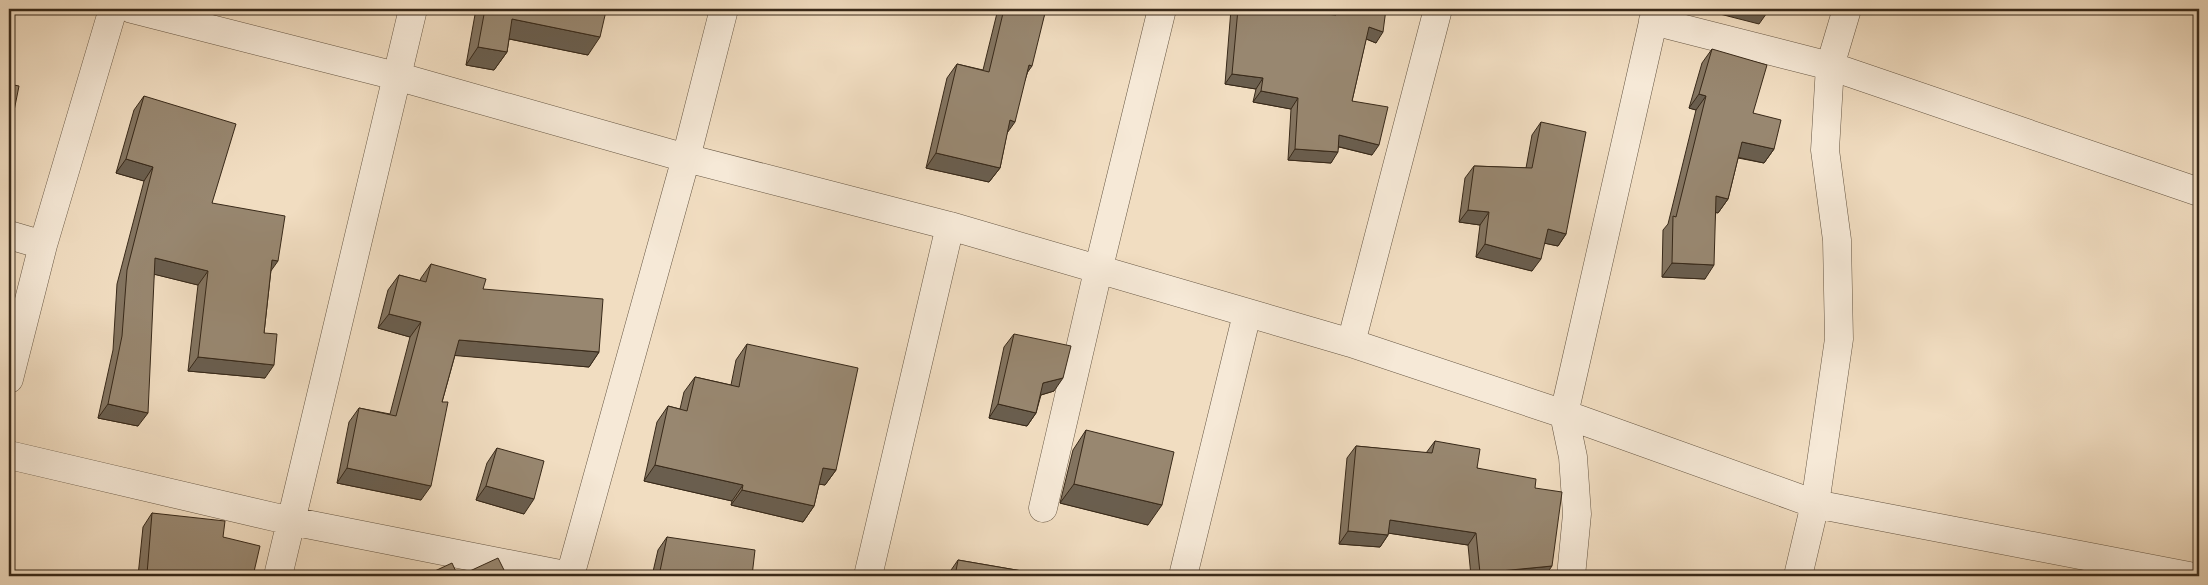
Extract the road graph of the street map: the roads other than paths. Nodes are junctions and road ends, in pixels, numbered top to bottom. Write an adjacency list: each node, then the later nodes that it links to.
1 (113, 9): 15 (street)
2 (132, 9): 10 (street)
3 (413, 9): 10 (street)
4 (724, 9): 11 (street)
5 (1162, 9): 16 (street)
6 (1438, 9): 18 (street)
7 (1847, 9): 9 (street)
8 (1654, 15): 9 (street); 20 (street)
9 (1830, 66): 12 (street); 22 (street)
10 (396, 76): 11 (street); 24 (street)
11 (686, 158): 13 (street); 26 (street)
12 (2199, 192)
13 (950, 226): 16 (street); 27 (street)
14 (9, 235): 15 (street)
15 (43, 245): 19 (street)
16 (1098, 271): 17 (street); 23 (street)
17 (1247, 314): 18 (street); 28 (street)
18 (1351, 343): 20 (street)
19 (9, 379)
20 (1564, 414): 22 (street); 29 (street)
21 (9, 455): 24 (street)
22 (1815, 504): 30 (street); 31 (street)
23 (1043, 508)
24 (291, 521): 25 (street); 26 (street)
25 (278, 576)
26 (570, 576)
27 (868, 576)
28 (1183, 576)
29 (1571, 576)
30 (1798, 576)
31 (2189, 576)

